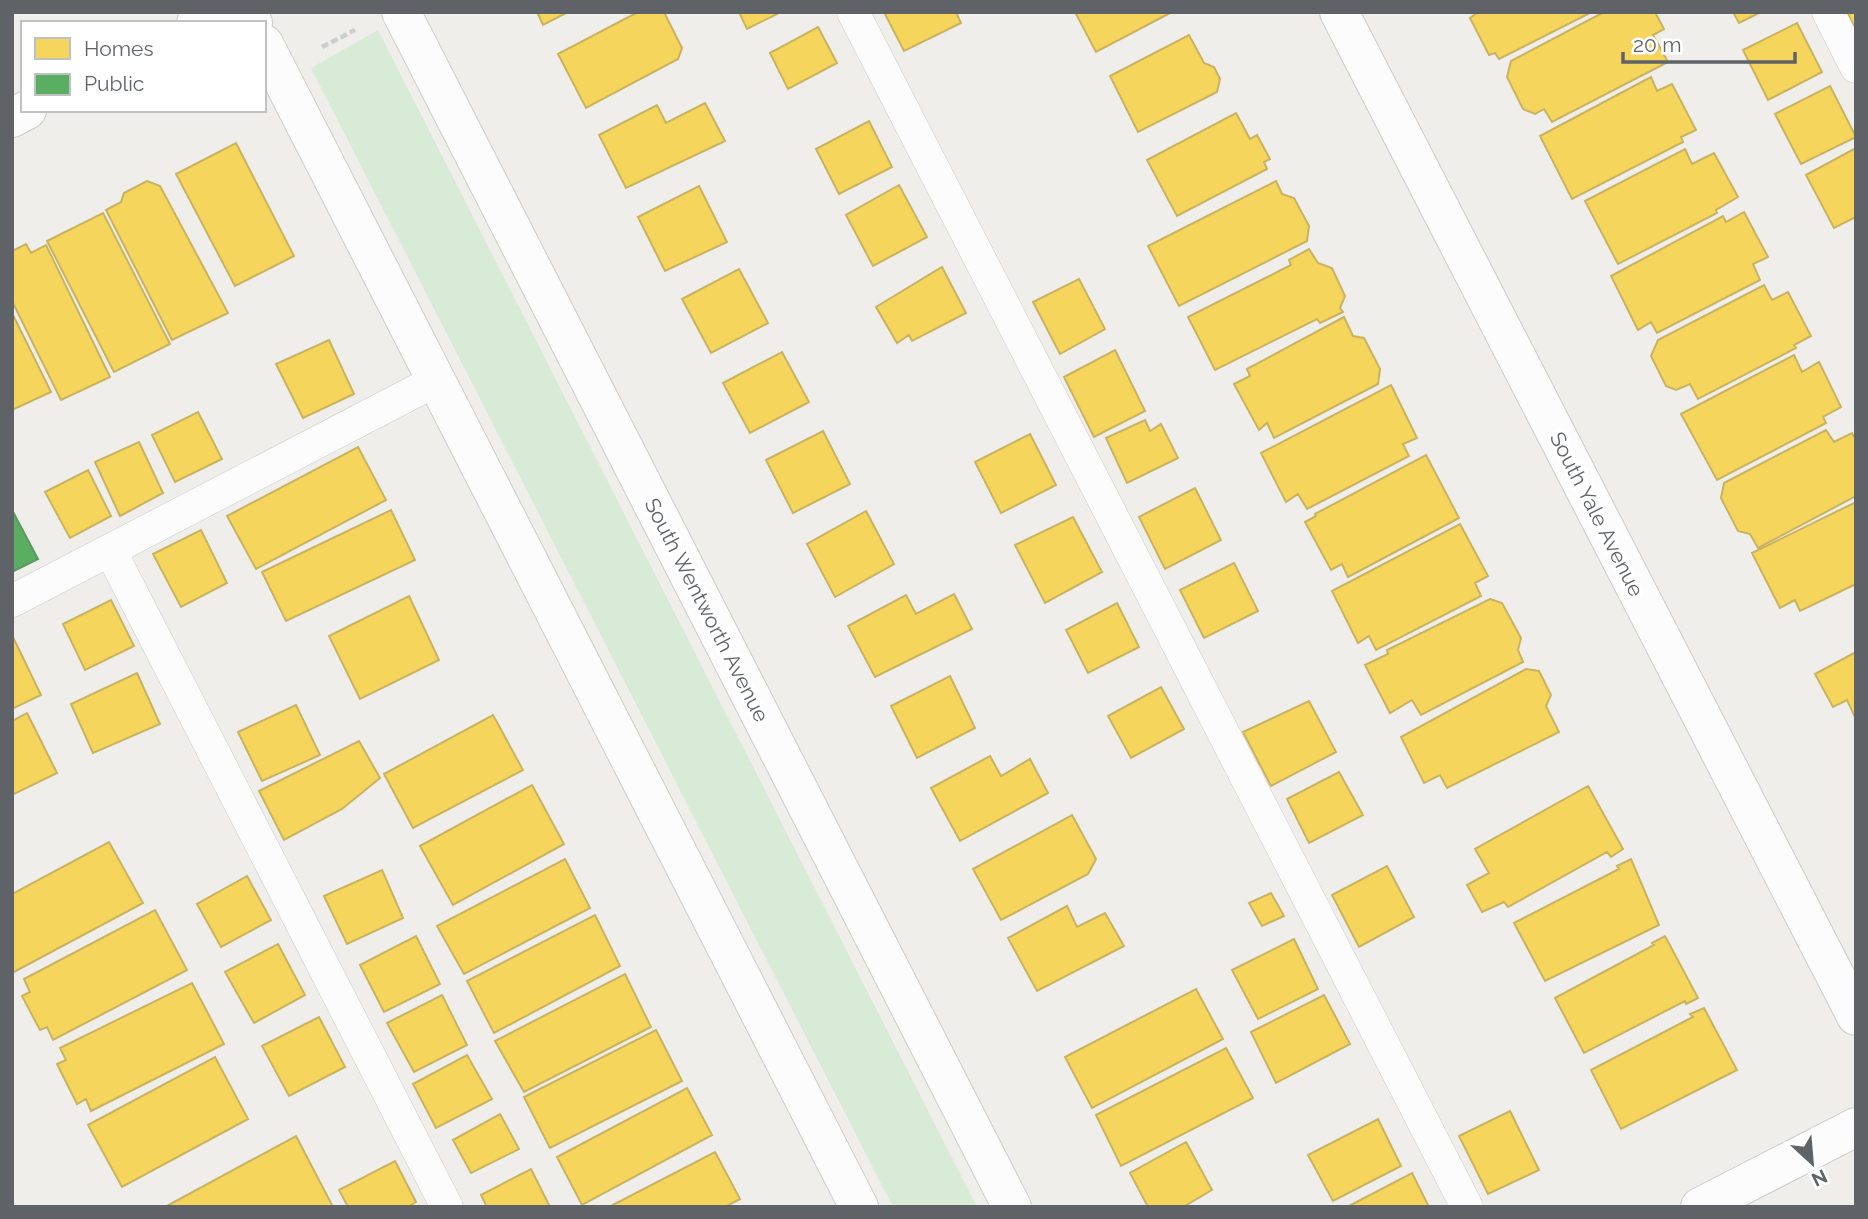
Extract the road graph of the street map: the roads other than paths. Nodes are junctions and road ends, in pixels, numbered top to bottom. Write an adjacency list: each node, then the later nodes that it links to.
1 (216, 12): 6 (street)
2 (401, 12): 16 (street, South Wentworth Avenue)
3 (853, 12): 17 (lane)
4 (1339, 12): 12 (street, South Yale Avenue)
5 (1828, 12): 8 (lane)
6 (200, 21)
7 (266, 48): 9 (street)
8 (1856, 67)
9 (436, 380): 10 (lane); 15 (street)
10 (110, 550): 11 (lane); 14 (lane)
11 (12, 601)
12 (1856, 1016)
13 (1856, 1127): 18 (street)
14 (447, 1207)
15 (859, 1207)
16 (1012, 1207)
17 (1467, 1207)
18 (1700, 1207)

